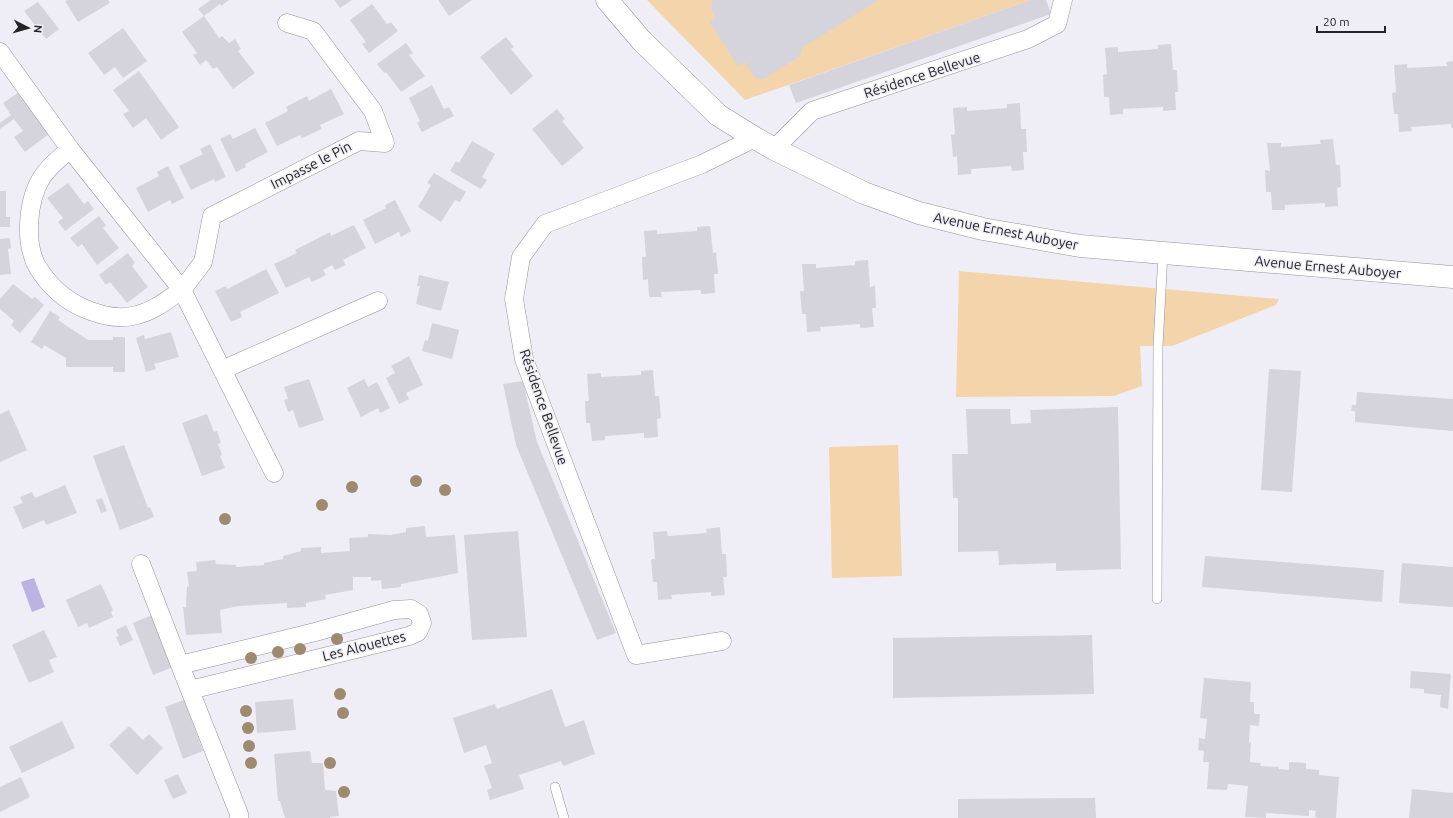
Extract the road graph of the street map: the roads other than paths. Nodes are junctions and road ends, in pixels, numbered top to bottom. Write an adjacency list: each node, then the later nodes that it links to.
1 (607, 0): 5 (street, Avenue Ernest Auboyer)
2 (1063, 0): 7 (street, Résidence Bellevue)
3 (287, 23): 10 (street, Impasse le Pin)
4 (0, 52): 6 (street)
5 (755, 138): 7 (street, Avenue Ernest Auboyer); 16 (street, Résidence Bellevue)
6 (70, 149): 10 (street); 10 (street, Impasse le Pin)
7 (774, 149): 8 (street, Avenue Ernest Auboyer)
8 (1163, 253): 9 (street, Avenue Ernest Auboyer); 15 (lane)
9 (1453, 277)
10 (182, 290): 12 (street)
11 (378, 301): 12 (street)
12 (222, 370): 13 (street)
13 (274, 473)
14 (141, 564): 17 (street)
15 (1157, 599)
16 (722, 641)
17 (180, 665): 18 (street); 18 (street, Les Alouettes)
18 (190, 690): 20 (street)
19 (555, 786): 21 (lane)
20 (239, 818)
21 (564, 818)

